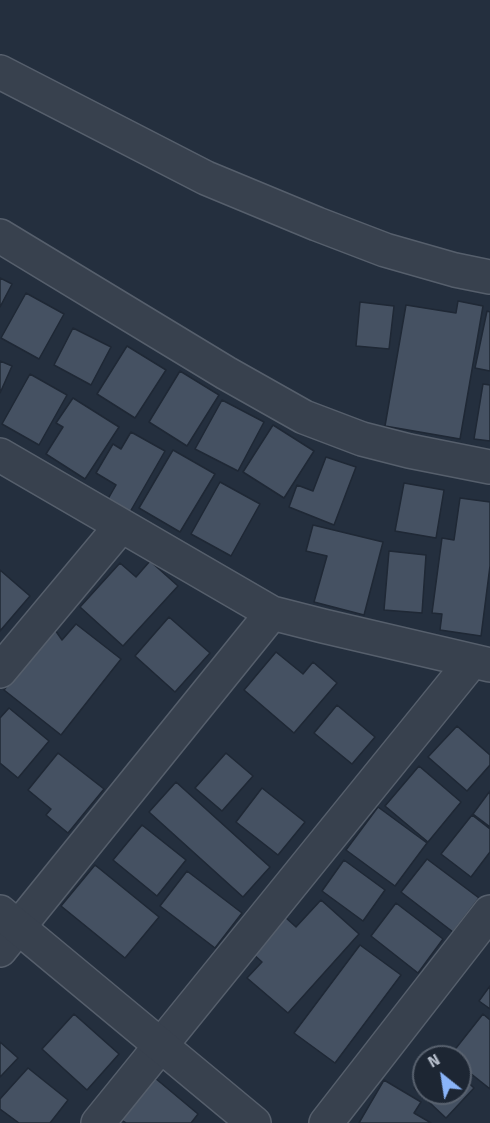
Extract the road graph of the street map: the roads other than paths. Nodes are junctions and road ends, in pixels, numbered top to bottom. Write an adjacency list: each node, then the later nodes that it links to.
1 (0, 72): 3 (street)
2 (0, 236): 5 (street)
3 (490, 277)
4 (0, 455): 6 (street)
5 (490, 467)
6 (121, 526): 7 (street); 9 (street)
7 (272, 613): 8 (street); 11 (street)
8 (481, 663): 12 (street)
9 (0, 671)
10 (490, 912): 15 (street)
11 (6, 930): 12 (street)
12 (161, 1046): 13 (street); 14 (street)
13 (98, 1123)
14 (254, 1123)
15 (326, 1123)

